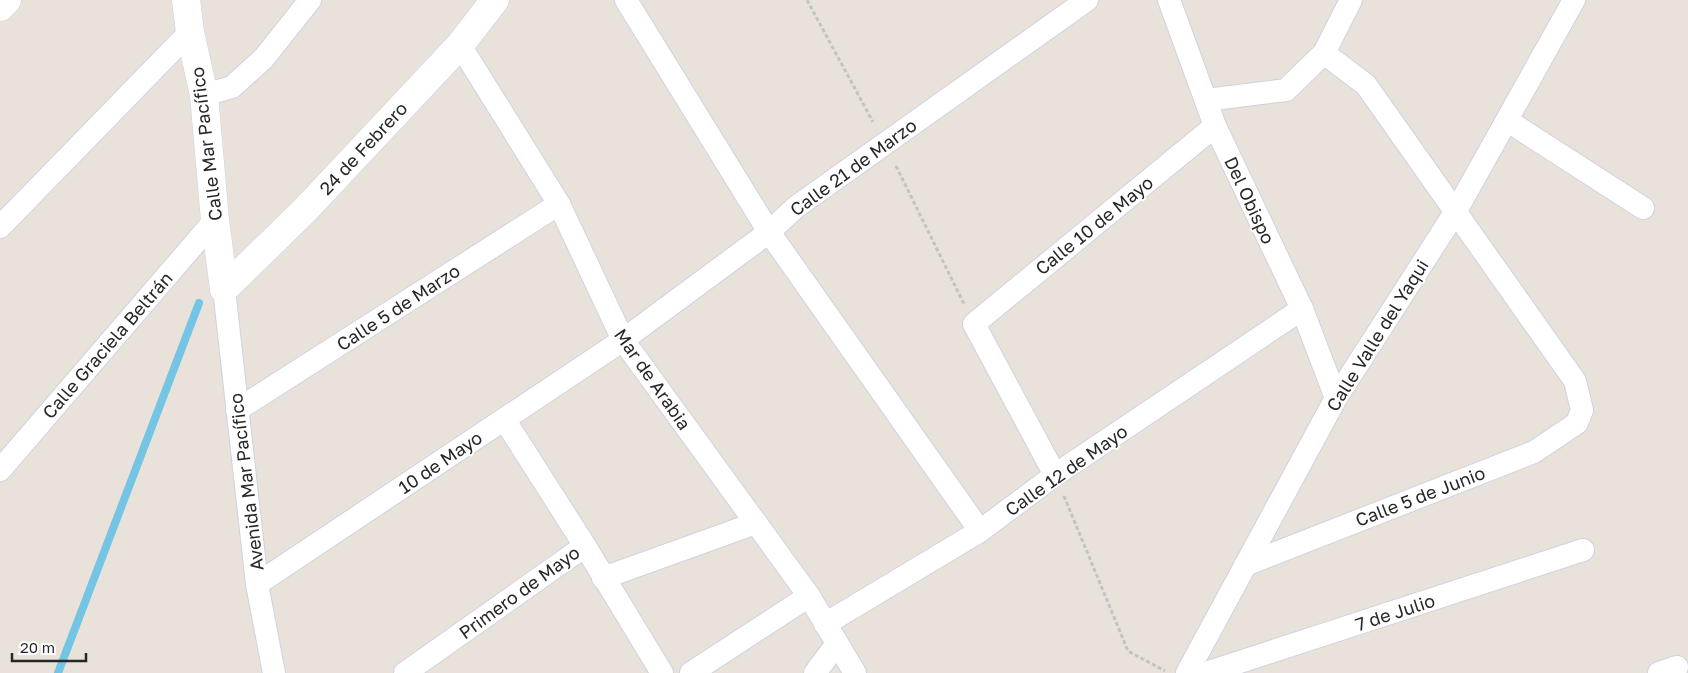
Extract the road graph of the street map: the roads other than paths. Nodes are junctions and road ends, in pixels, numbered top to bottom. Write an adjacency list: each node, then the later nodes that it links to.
1 (7, 0): 10 (street)
2 (186, 0): 11 (street, Calle Mar Pacífico)
3 (310, 0): 14 (street)
4 (495, 0): 12 (street, 24 de Febrero)
5 (626, 0): 23 (street)
6 (1087, 0): 23 (street, Calle 21 de Marzo)
7 (1169, 0): 15 (street, Del Obispo)
8 (1351, 0): 13 (street)
9 (1574, 0): 16 (street, Calle Valle del Yaqui)
10 (0, 7)
11 (190, 32): 14 (street, Calle Mar Pacífico); 22 (street)
12 (460, 45): 18 (street, Mar de Arabia); 24 (street, 24 de Febrero)
13 (1324, 53): 15 (street); 20 (street)
14 (204, 95): 21 (street, Calle Mar Pacífico)
15 (1206, 100): 17 (street, Del Obispo)
16 (1508, 121): 19 (street); 20 (street, Calle Valle del Yaqui)
17 (1215, 126): 25 (street, Del Obispo); 31 (street, Calle 10 de Mayo)
18 (559, 204): 26 (street, Mar de Arabia); 28 (street, Calle 5 de Marzo)
19 (1643, 208)
20 (1456, 211): 27 (street, Calle Valle del Yaqui); 36 (street, Calle 5 de Junio)
21 (215, 220): 24 (street, Calle Mar Pacífico); 30 (street, Calle Graciela Beltrán)
22 (0, 227)
23 (769, 232): 26 (street, Calle 21 de Marzo); 33 (street)
24 (224, 289): 28 (street, Avenida Mar Pacífico)
25 (1302, 309): 27 (street, Del Obispo); 31 (street, Calle 12 de Mayo)
26 (623, 340): 29 (street, 10 de Mayo); 32 (street, Mar de Arabia)
27 (1336, 398): 36 (street, Calle Valle del Yaqui)
28 (237, 410): 38 (street, Avenida Mar Pacífico)
29 (504, 419): 34 (street, Primero de Mayo); 38 (street, 10 de Mayo)
30 (0, 470)
31 (1056, 475): 33 (street, Calle 12 de Mayo)
32 (756, 523): 37 (street); 39 (street, Mar de Arabia)
33 (980, 531): 40 (street, Calle 12 de Mayo)
34 (585, 546): 37 (street); 43 (street, Primero de Mayo)
35 (1583, 550): 49 (street, 7 de Julio)
36 (1245, 565): 48 (street, Calle Valle del Yaqui)
37 (603, 578): 44 (street)
38 (257, 584): 42 (street, Avenida Mar Pacífico)
39 (808, 596): 40 (street, Mar de Arabia); 45 (street)
40 (824, 624): 41 (street, Mar de Arabia)
41 (836, 645): 46 (street); 47 (street, Mar de Arabia)
42 (274, 673)
43 (405, 673)
44 (662, 673)
45 (691, 673)
46 (815, 673)
47 (855, 673)
48 (1187, 673)
49 (1206, 673)

